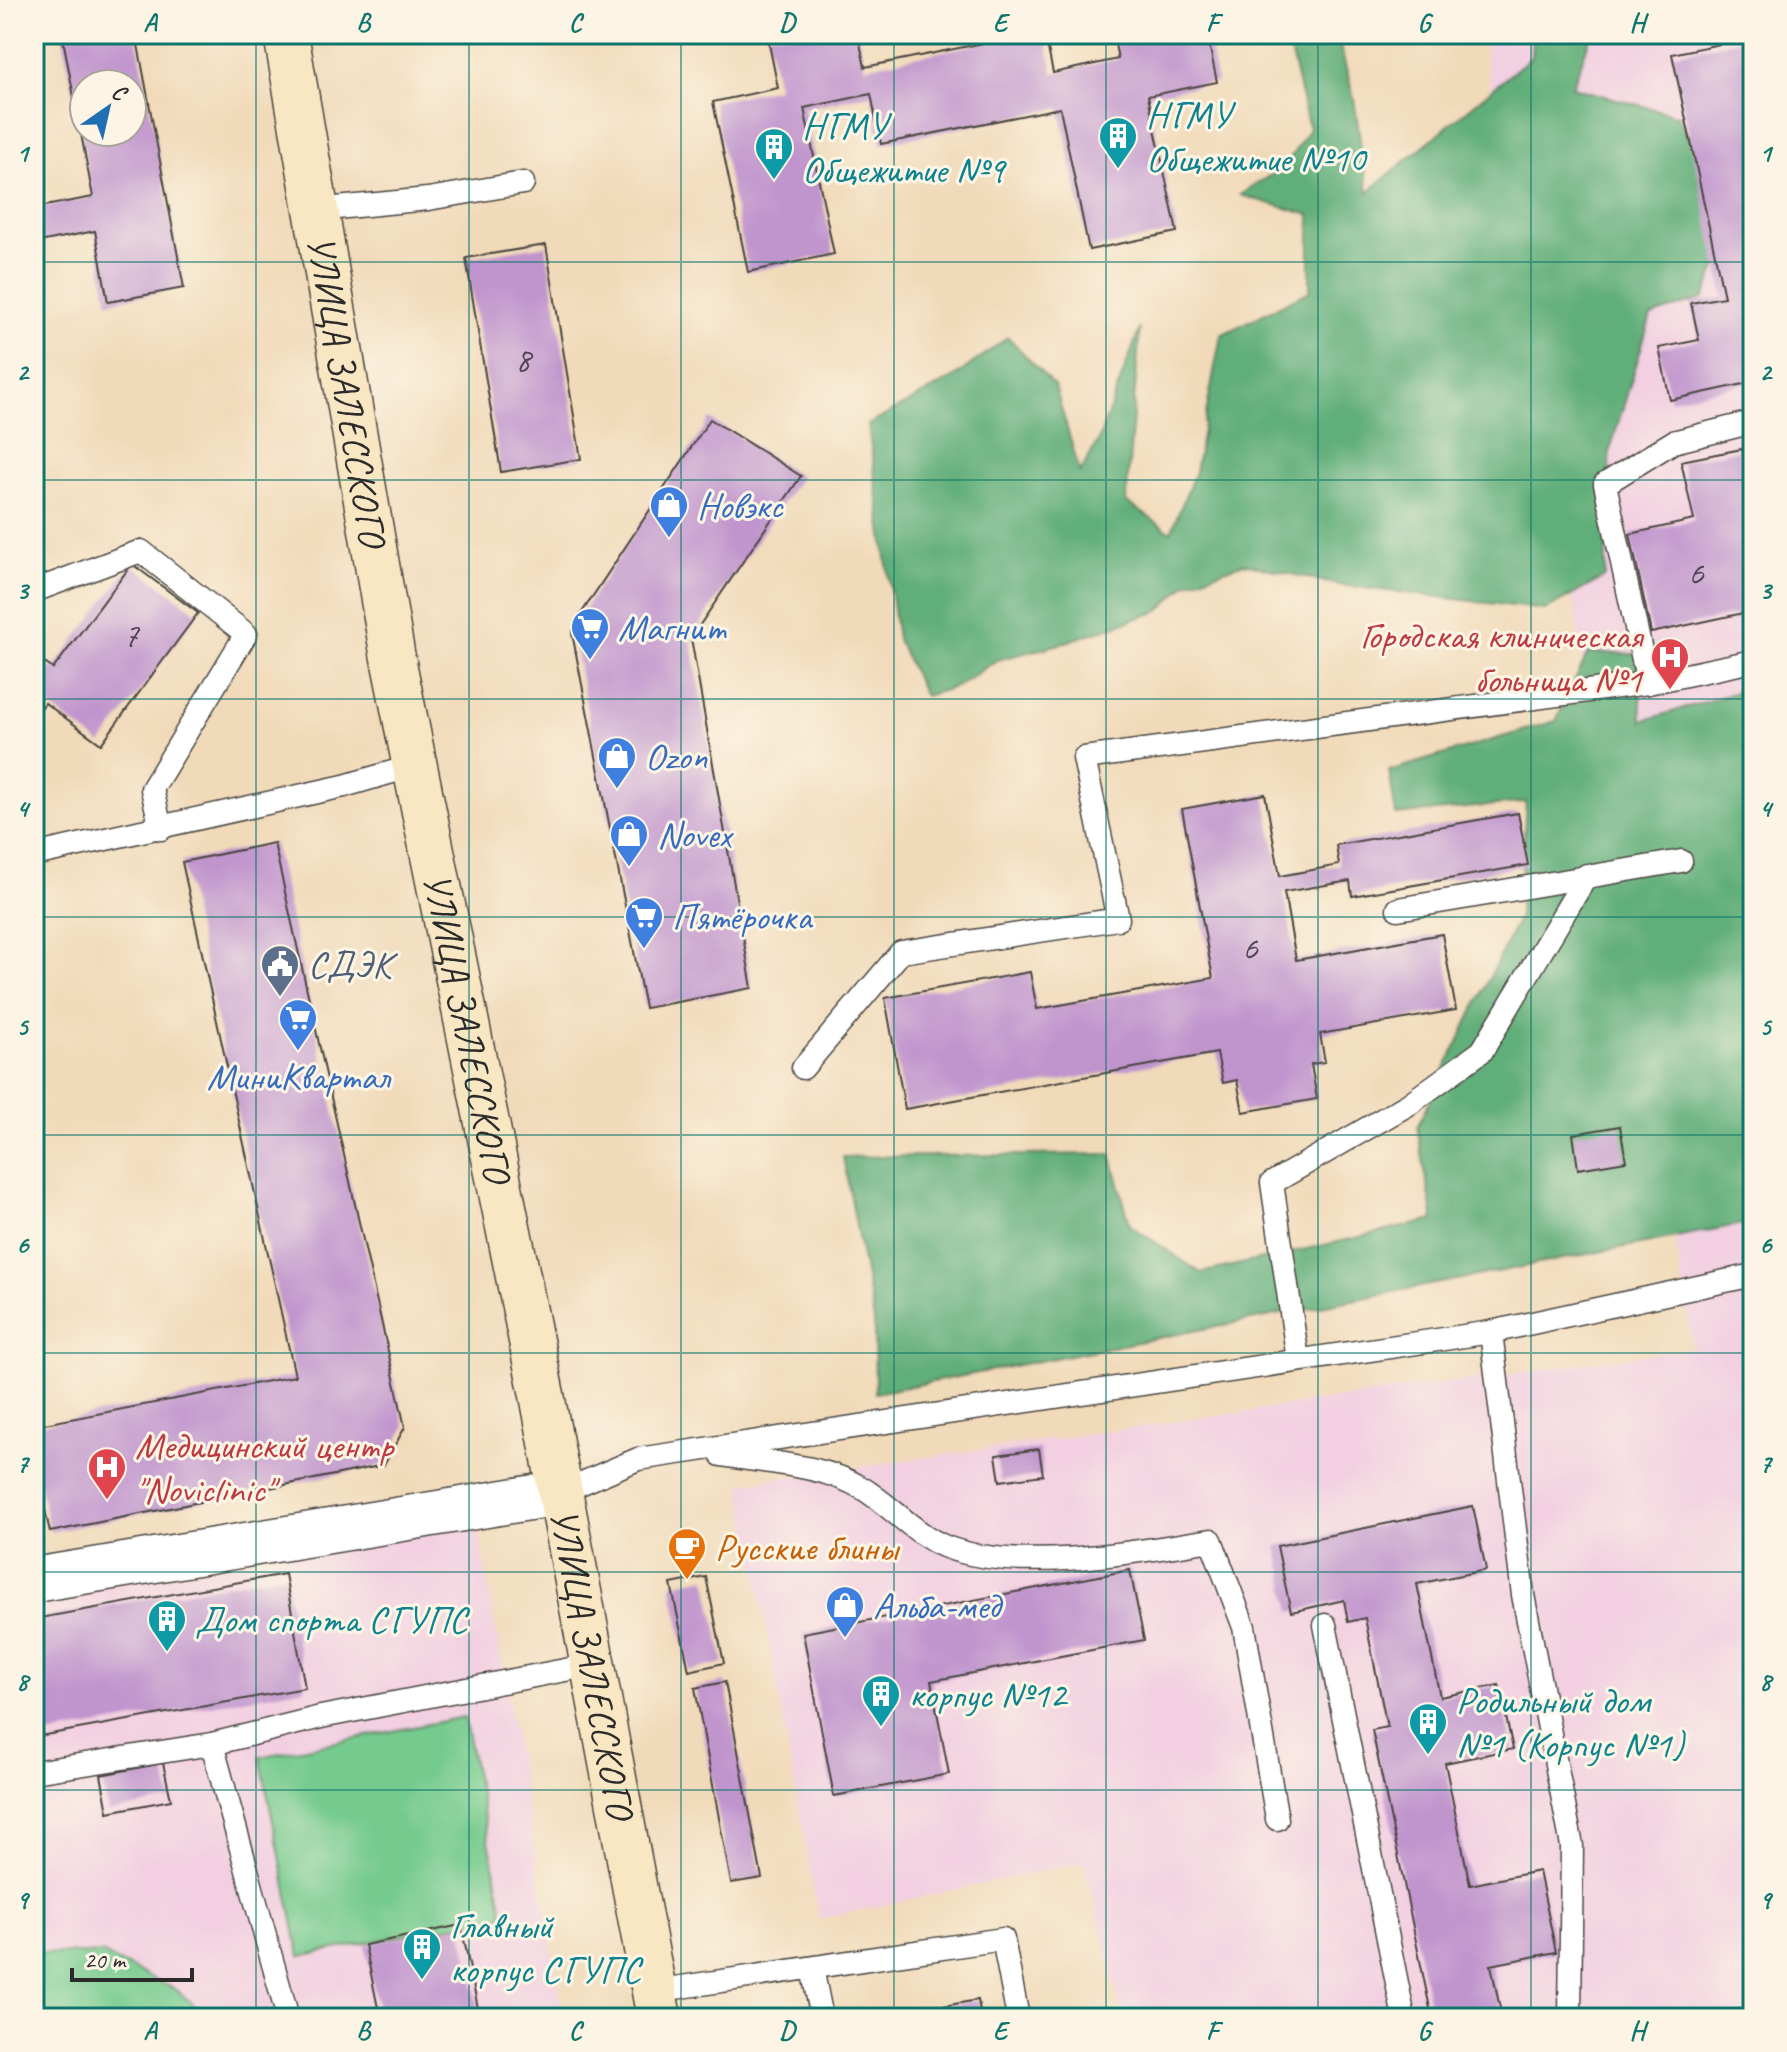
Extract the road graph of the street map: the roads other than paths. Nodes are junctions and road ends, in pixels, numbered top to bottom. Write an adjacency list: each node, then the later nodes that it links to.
1 (286, 34): 3 (main road, УЛИЦА ЗАЛЕССКОГО)
2 (523, 183): 3 (lane)
3 (316, 210): 8 (main road, УЛИЦА ЗАЛЕССКОГО)
4 (1753, 422): 7 (lane)
5 (34, 591): 9 (lane)
6 (1753, 661): 7 (lane)
7 (1648, 683): 14 (lane)
8 (413, 766): 9 (lane); 19 (main road, УЛИЦА ЗАЛЕССКОГО)
9 (161, 829): 10 (lane)
10 (34, 855)
11 (1681, 861): 12 (lane)
12 (1587, 875): 13 (lane); 17 (lane)
13 (1398, 909)
14 (803, 1068)
15 (1753, 1275): 16 (lane)
16 (1491, 1332): 17 (lane); 32 (lane)
17 (1298, 1360): 18 (lane)
18 (700, 1452): 19 (lane); 25 (lane)
19 (559, 1493): 20 (street); 22 (main road, УЛИЦА ЗАЛЕССКОГО)
20 (34, 1580)
21 (1325, 1625): 31 (lane)
22 (591, 1665): 23 (lane); 27 (main road, УЛИЦА ЗАЛЕССКОГО)
23 (212, 1744): 24 (lane); 28 (lane)
24 (34, 1772)
25 (1277, 1819)
26 (812, 1968): 27 (lane); 29 (lane); 30 (lane)
27 (656, 2004)
28 (288, 2018)
29 (822, 2018)
30 (1018, 2018)
31 (1404, 2018)
32 (1570, 2018)

